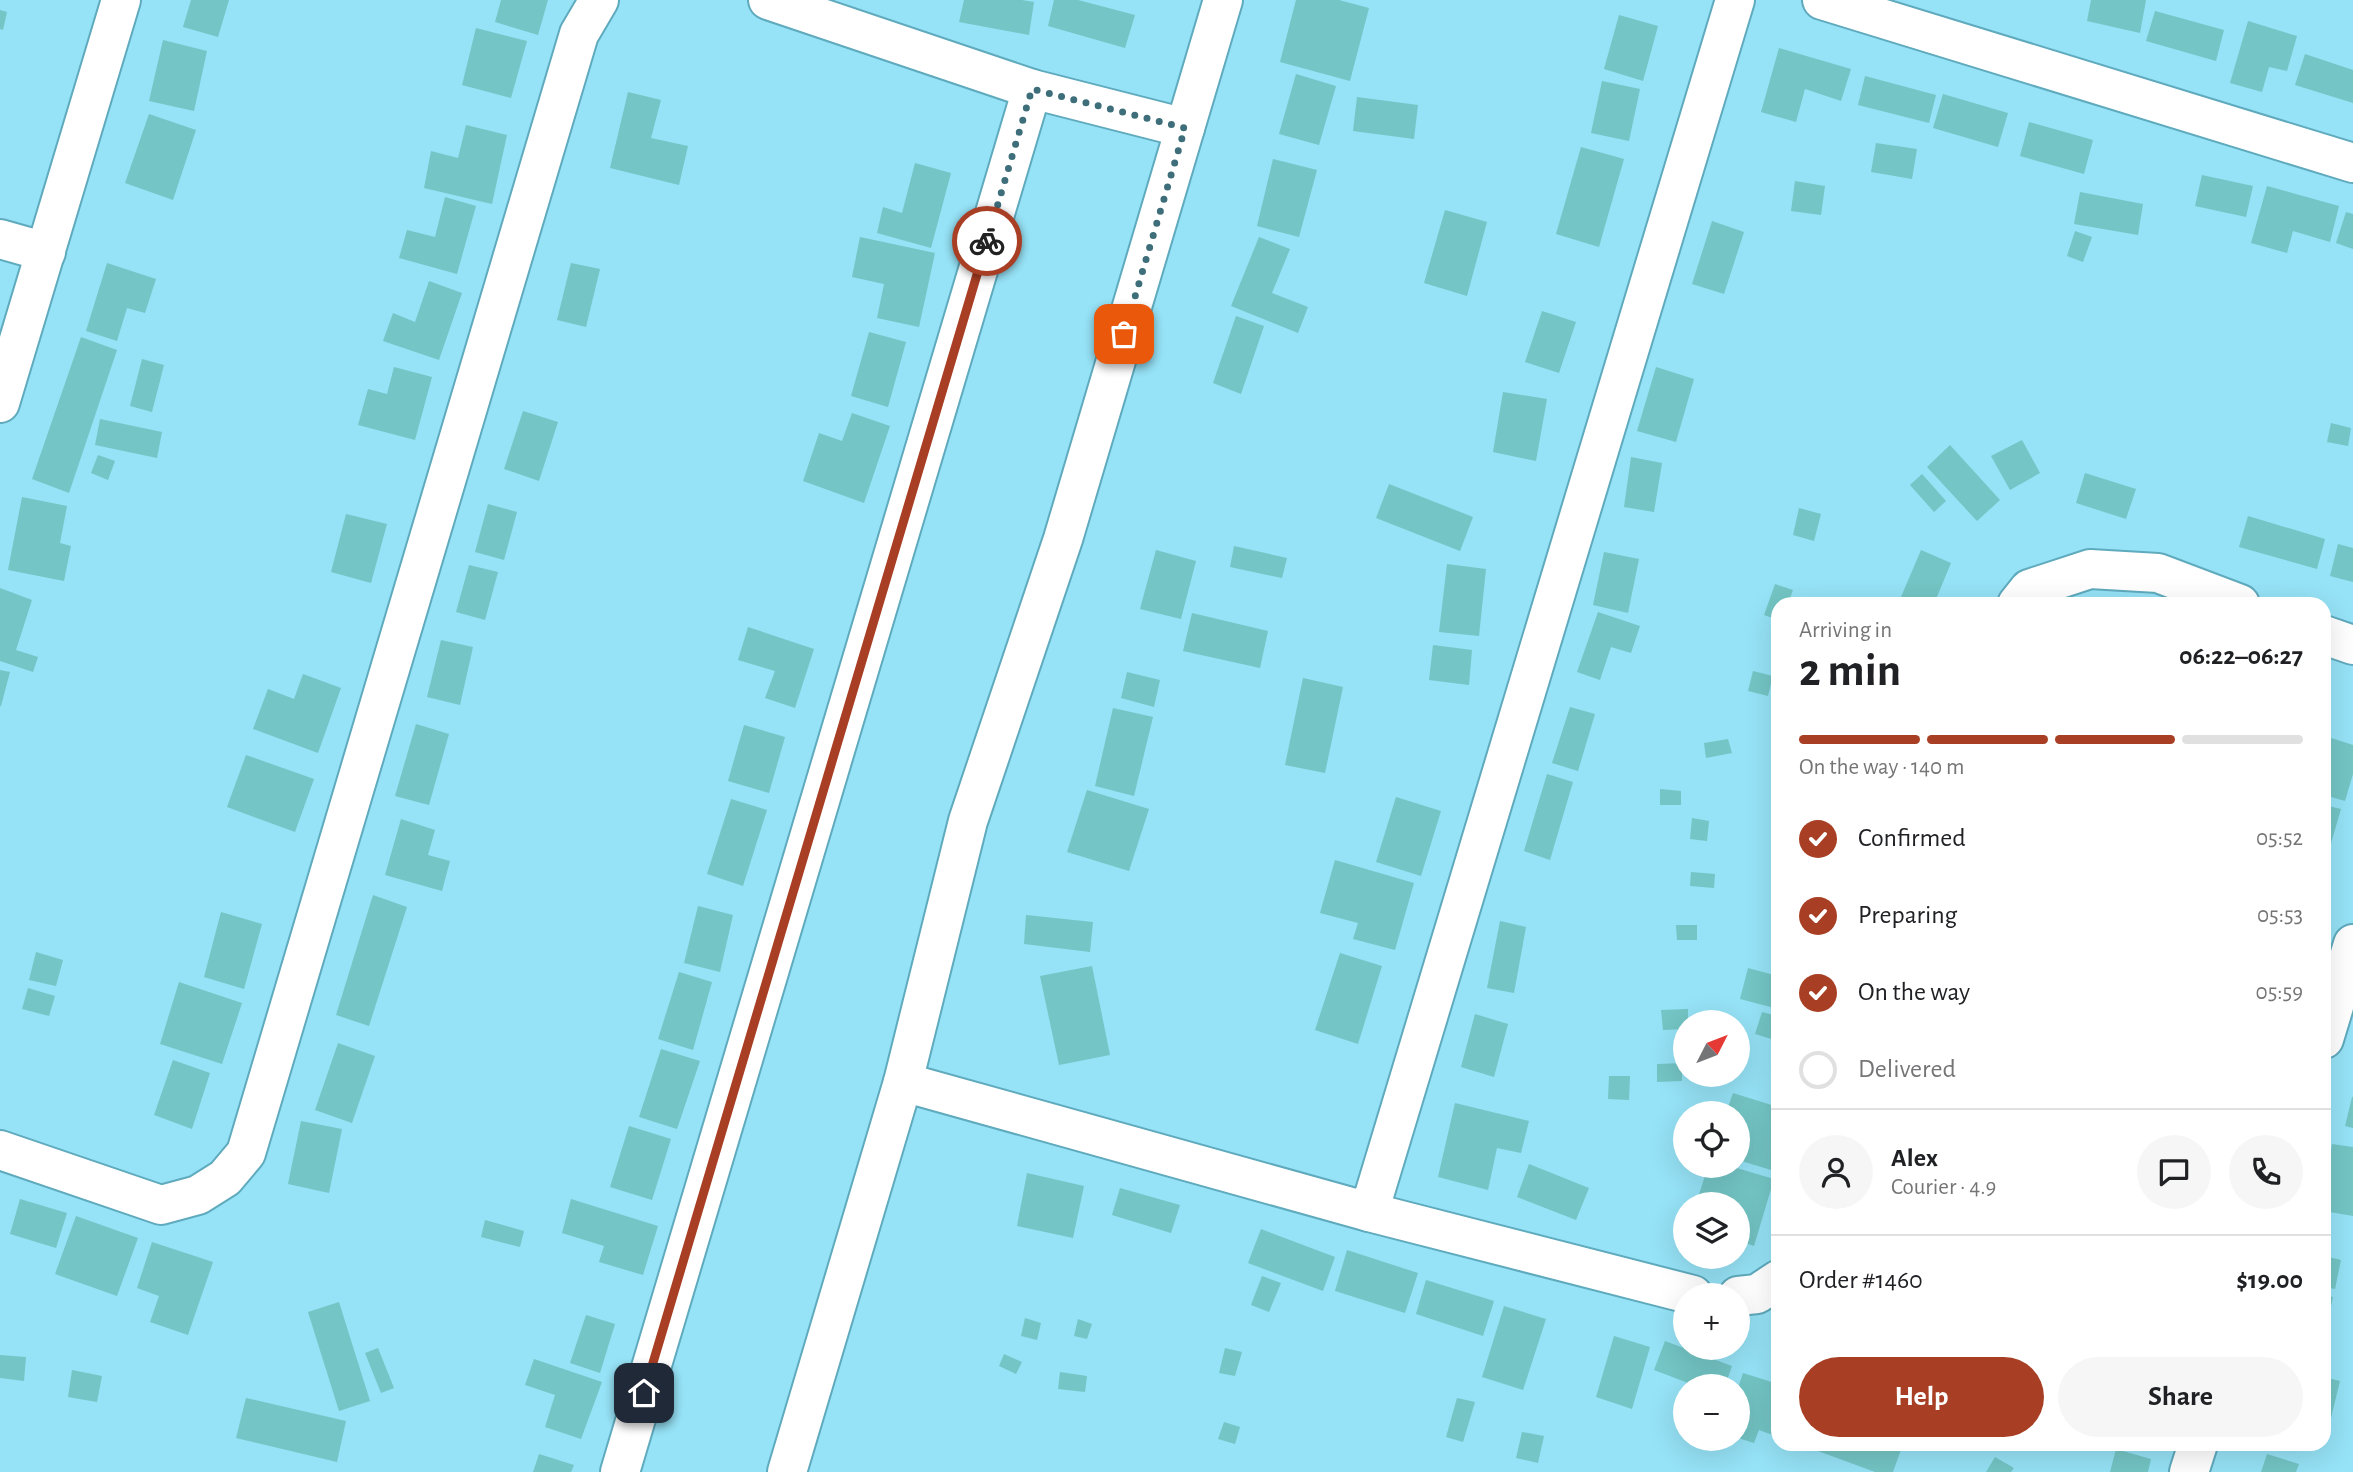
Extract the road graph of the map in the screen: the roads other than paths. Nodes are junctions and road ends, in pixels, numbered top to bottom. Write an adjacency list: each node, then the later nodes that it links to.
1 (121, 0): 11 (street)
2 (599, 0): 20 (street)
3 (768, 0): 7 (street)
4 (1223, 0): 8 (street)
5 (1735, 0): 21 (street)
6 (1822, 0): 9 (street)
7 (1032, 89): 8 (street); 26 (street)
8 (1185, 128): 19 (street)
9 (2353, 163)
10 (0, 239): 11 (street)
11 (46, 252): 12 (street)
12 (0, 403)
13 (2023, 597): 14 (street)
14 (2221, 597)
15 (2331, 637): 16 (street)
16 (2353, 645)
17 (2353, 944): 18 (street)
18 (2331, 1016)
19 (903, 1082): 21 (street); 27 (street)
20 (0, 1150)
21 (1369, 1212): 23 (street)
22 (1771, 1284): 24 (street)
23 (1673, 1290)
24 (1750, 1294)
25 (2196, 1451): 28 (street)
26 (620, 1472)
27 (787, 1472)
28 (2189, 1472)

